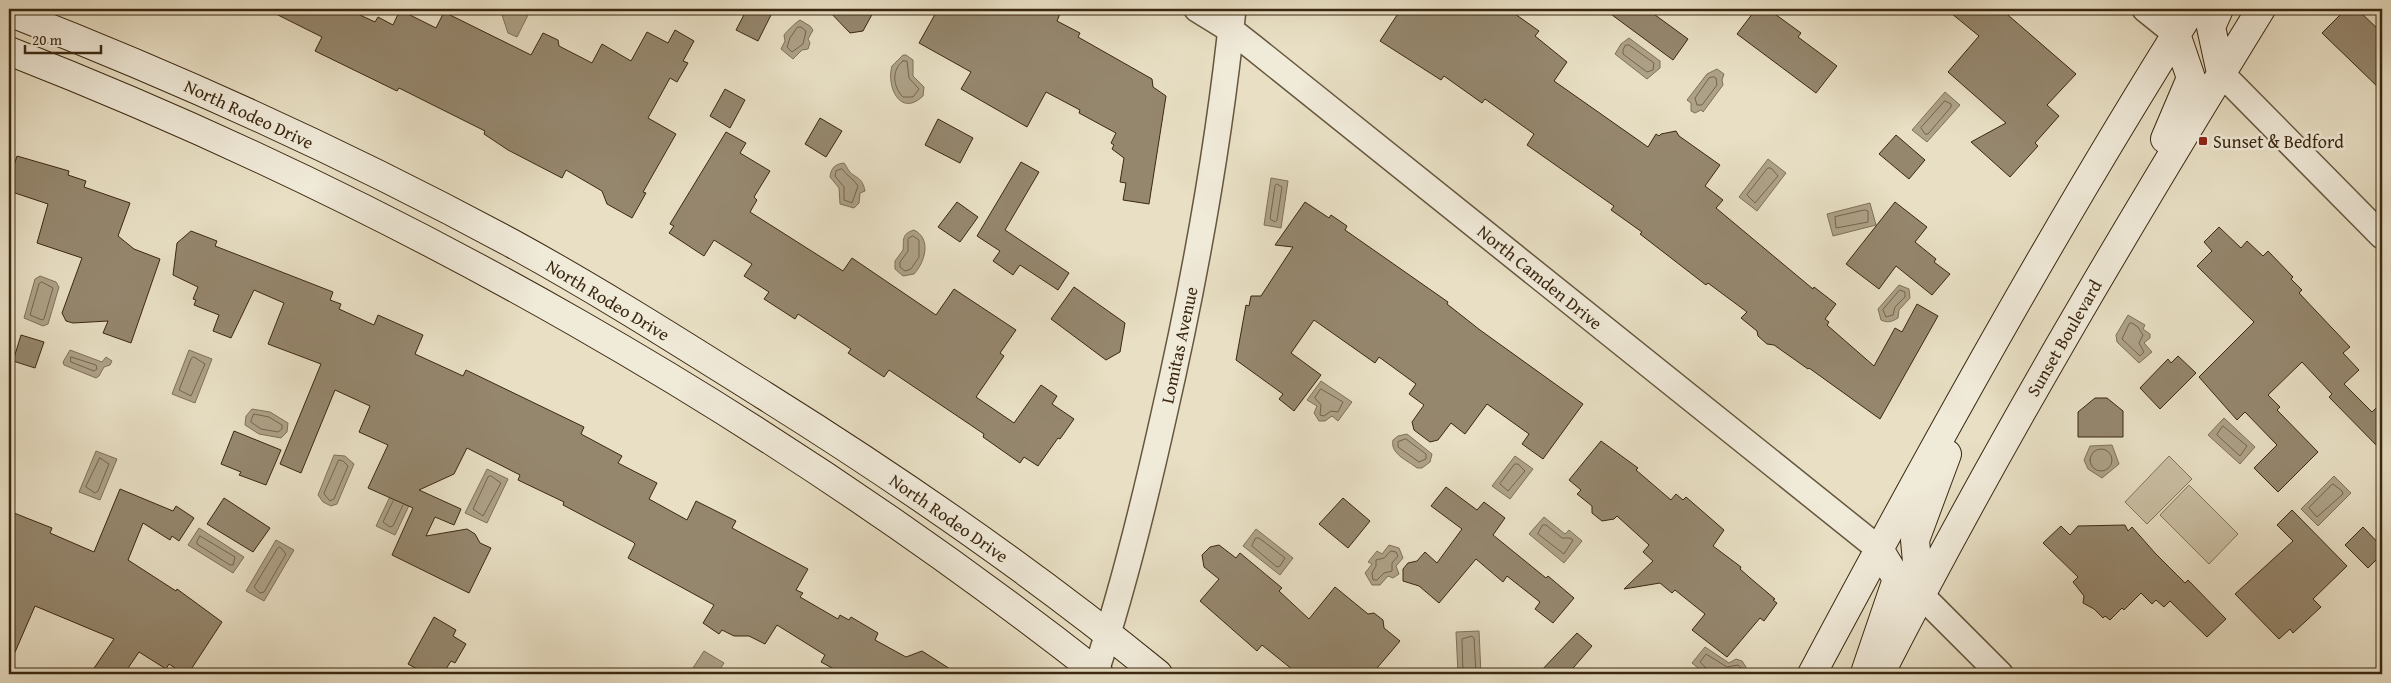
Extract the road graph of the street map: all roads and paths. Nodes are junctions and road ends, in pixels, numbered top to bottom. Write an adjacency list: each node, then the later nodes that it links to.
1 (1197, 9): 7 (street, North Camden Drive)
2 (2146, 9): 8 (street)
3 (2192, 9): 8 (street)
4 (2218, 9): 10 (street)
5 (2261, 9): 10 (street, Sunset Boulevard)
6 (9, 12): 16 (street, North Rodeo Drive)
7 (1232, 19): 14 (street, North Camden Drive); 16 (street, Lomitas Avenue)
8 (2176, 34): 11 (street); 13 (street)
9 (9, 51): 17 (street, North Rodeo Drive)
10 (2221, 73): 11 (street, Sunset Boulevard); 12 (street)
11 (2124, 234): 15 (street, Sunset Boulevard)
12 (2382, 236)
13 (1975, 374): 14 (street); 15 (street)
14 (1879, 549): 19 (street); 20 (street)
15 (1920, 594): 21 (street, Sunset Boulevard); 22 (street)
16 (1108, 633): 17 (street, Lomitas Avenue); 18 (street, North Rodeo Drive)
17 (1097, 673)
18 (1158, 674)
19 (1812, 674)
20 (1864, 674)
21 (1880, 674)
22 (2000, 674)

